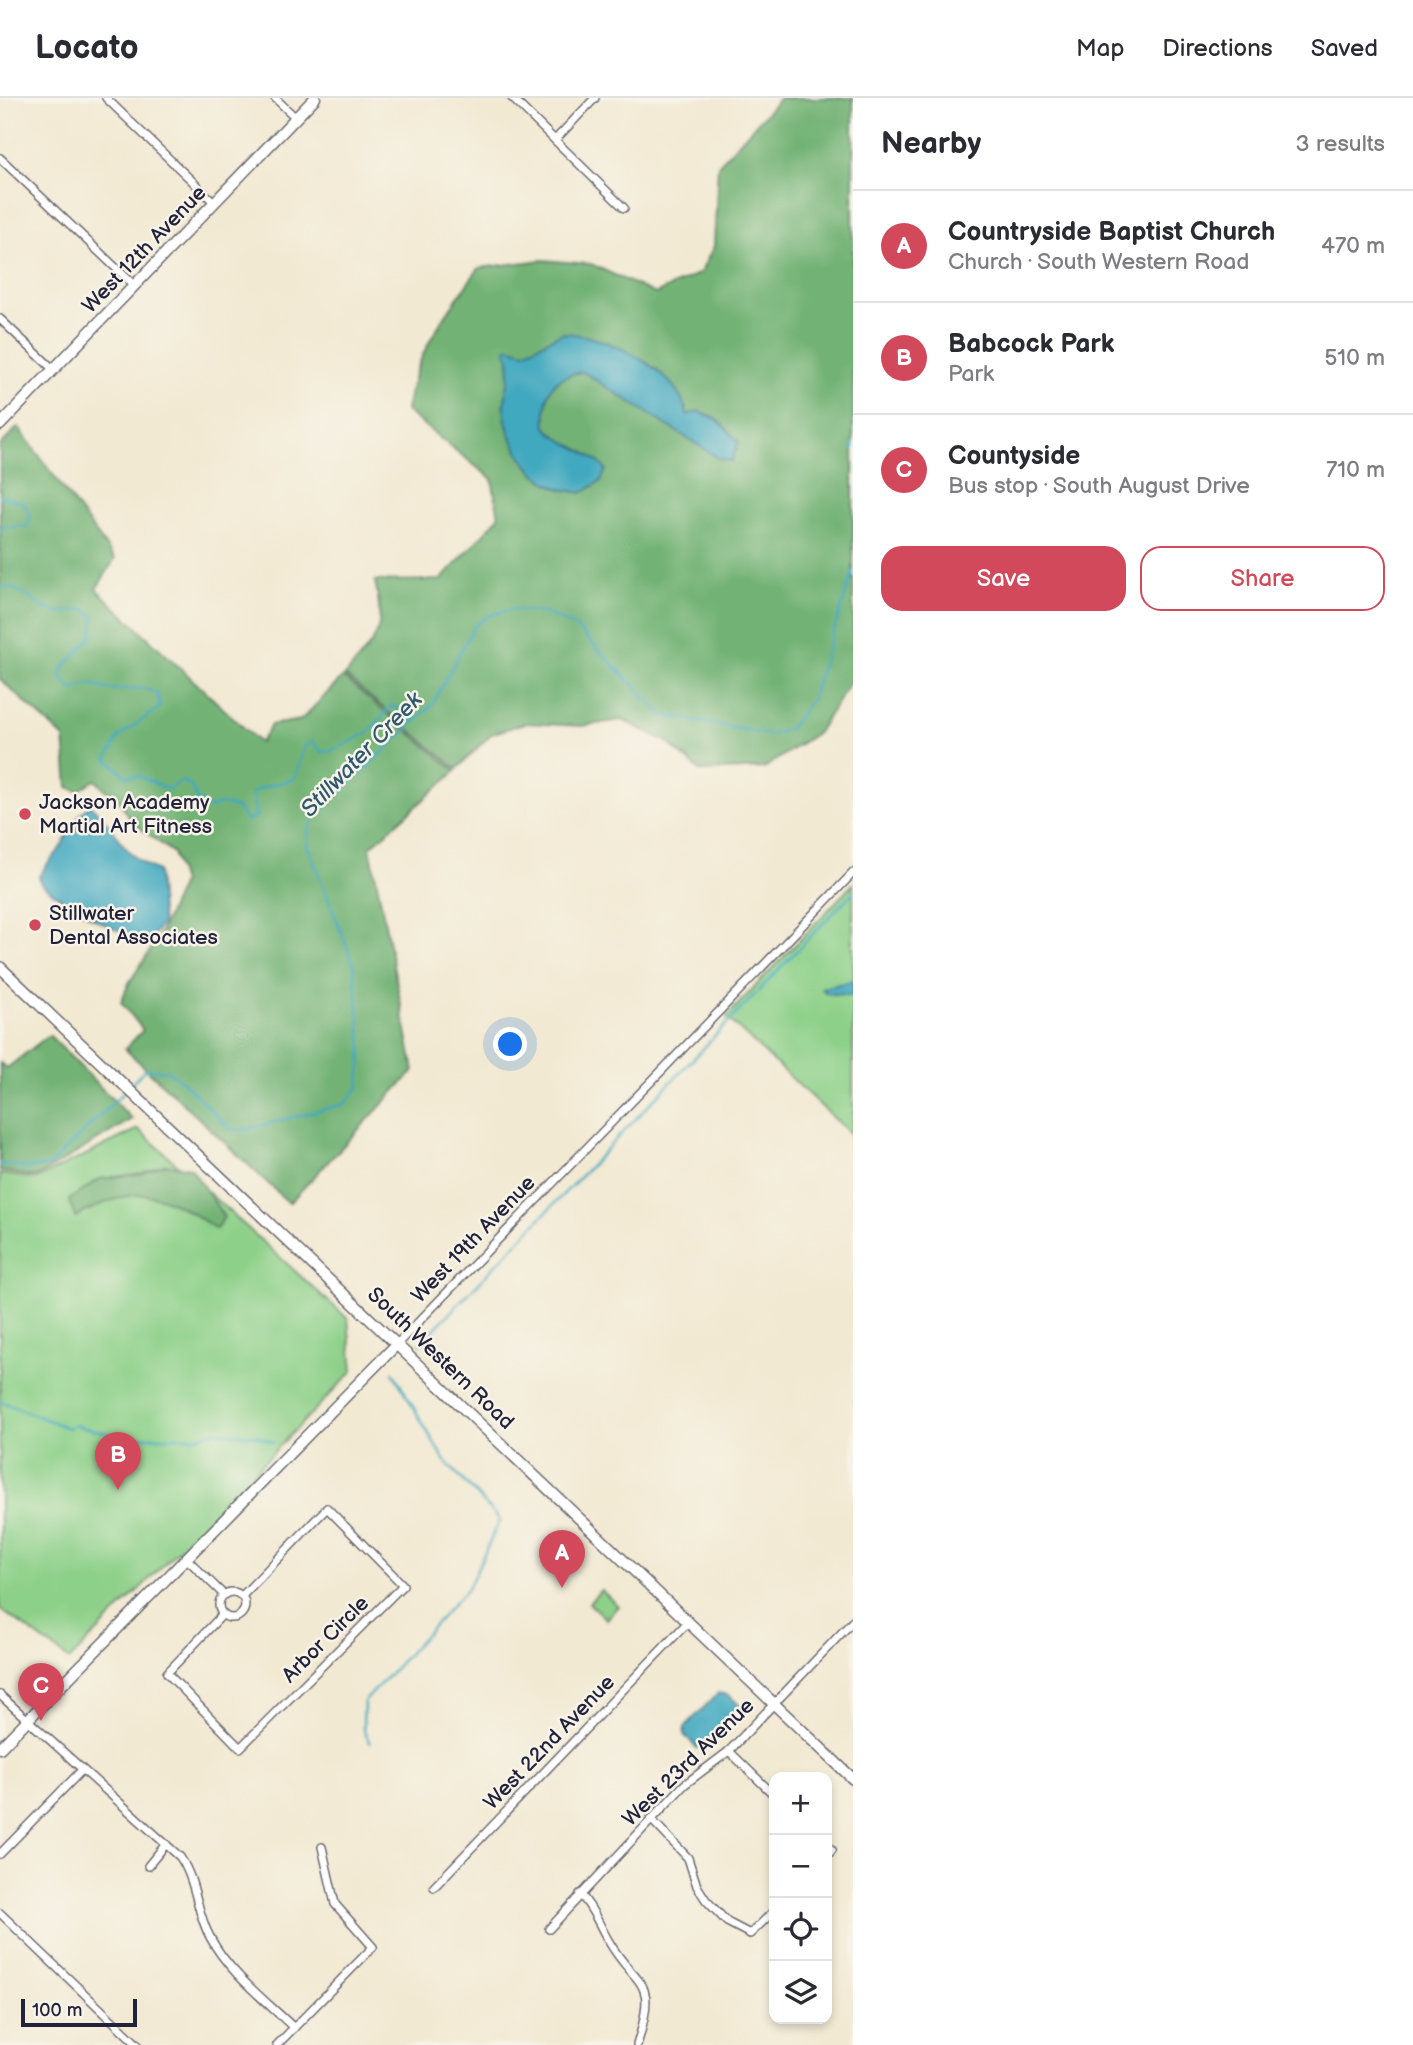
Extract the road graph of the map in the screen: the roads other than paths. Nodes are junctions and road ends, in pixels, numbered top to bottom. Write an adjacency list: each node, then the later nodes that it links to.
1 (106, 98): 9 (street)
2 (275, 98): 6 (street)
3 (315, 98): 6 (street, West 12th Avenue)
4 (512, 98): 7 (street)
5 (595, 98): 7 (street)
6 (296, 118): 9 (street, West 12th Avenue)
7 (555, 140): 10 (street)
8 (0, 158): 11 (street)
9 (215, 202): 11 (street, West 12th Avenue)
10 (624, 208)
11 (135, 286): 13 (street, West 12th Avenue)
12 (0, 319): 13 (street)
13 (54, 370): 14 (street, West 12th Avenue)
14 (0, 425)
15 (853, 873): 17 (street, West 19th Avenue)
16 (0, 967): 17 (street, South Western Road)
17 (398, 1343): 18 (street, West 19th Avenue); 22 (street, South Western Road)
18 (186, 1558): 19 (street); 26 (street, West 19th Avenue)
19 (224, 1595): 20 (street); 21 (street)
20 (242, 1596): 21 (street); 21 (street, Arbor Circle)
21 (223, 1614)
22 (689, 1621): 25 (street, South Western Road); 37 (street, West 22nd Avenue)
23 (853, 1621): 25 (street, West 23rd Avenue)
24 (0, 1695): 26 (street)
25 (774, 1703): 28 (street, West 23rd Avenue); 30 (street, South Western Road)
26 (28, 1720): 27 (street, West 19th Avenue); 29 (street)
27 (0, 1748)
28 (729, 1751): 31 (street); 32 (street, West 23rd Avenue)
29 (82, 1770): 33 (street); 35 (street)
30 (853, 1779)
31 (769, 1790)
32 (651, 1819): 38 (street, West 23rd Avenue); 40 (street)
33 (166, 1844): 36 (street); 42 (street)
34 (322, 1847): 42 (street)
35 (0, 1854)
36 (148, 1866)
37 (435, 1887)
38 (580, 1894): 41 (street, West 23rd Avenue); 45 (street)
39 (0, 1913): 43 (street)
40 (769, 1916)
41 (550, 1929)
42 (294, 2028): 44 (street)
43 (138, 2045)
44 (277, 2045)
45 (637, 2045)

